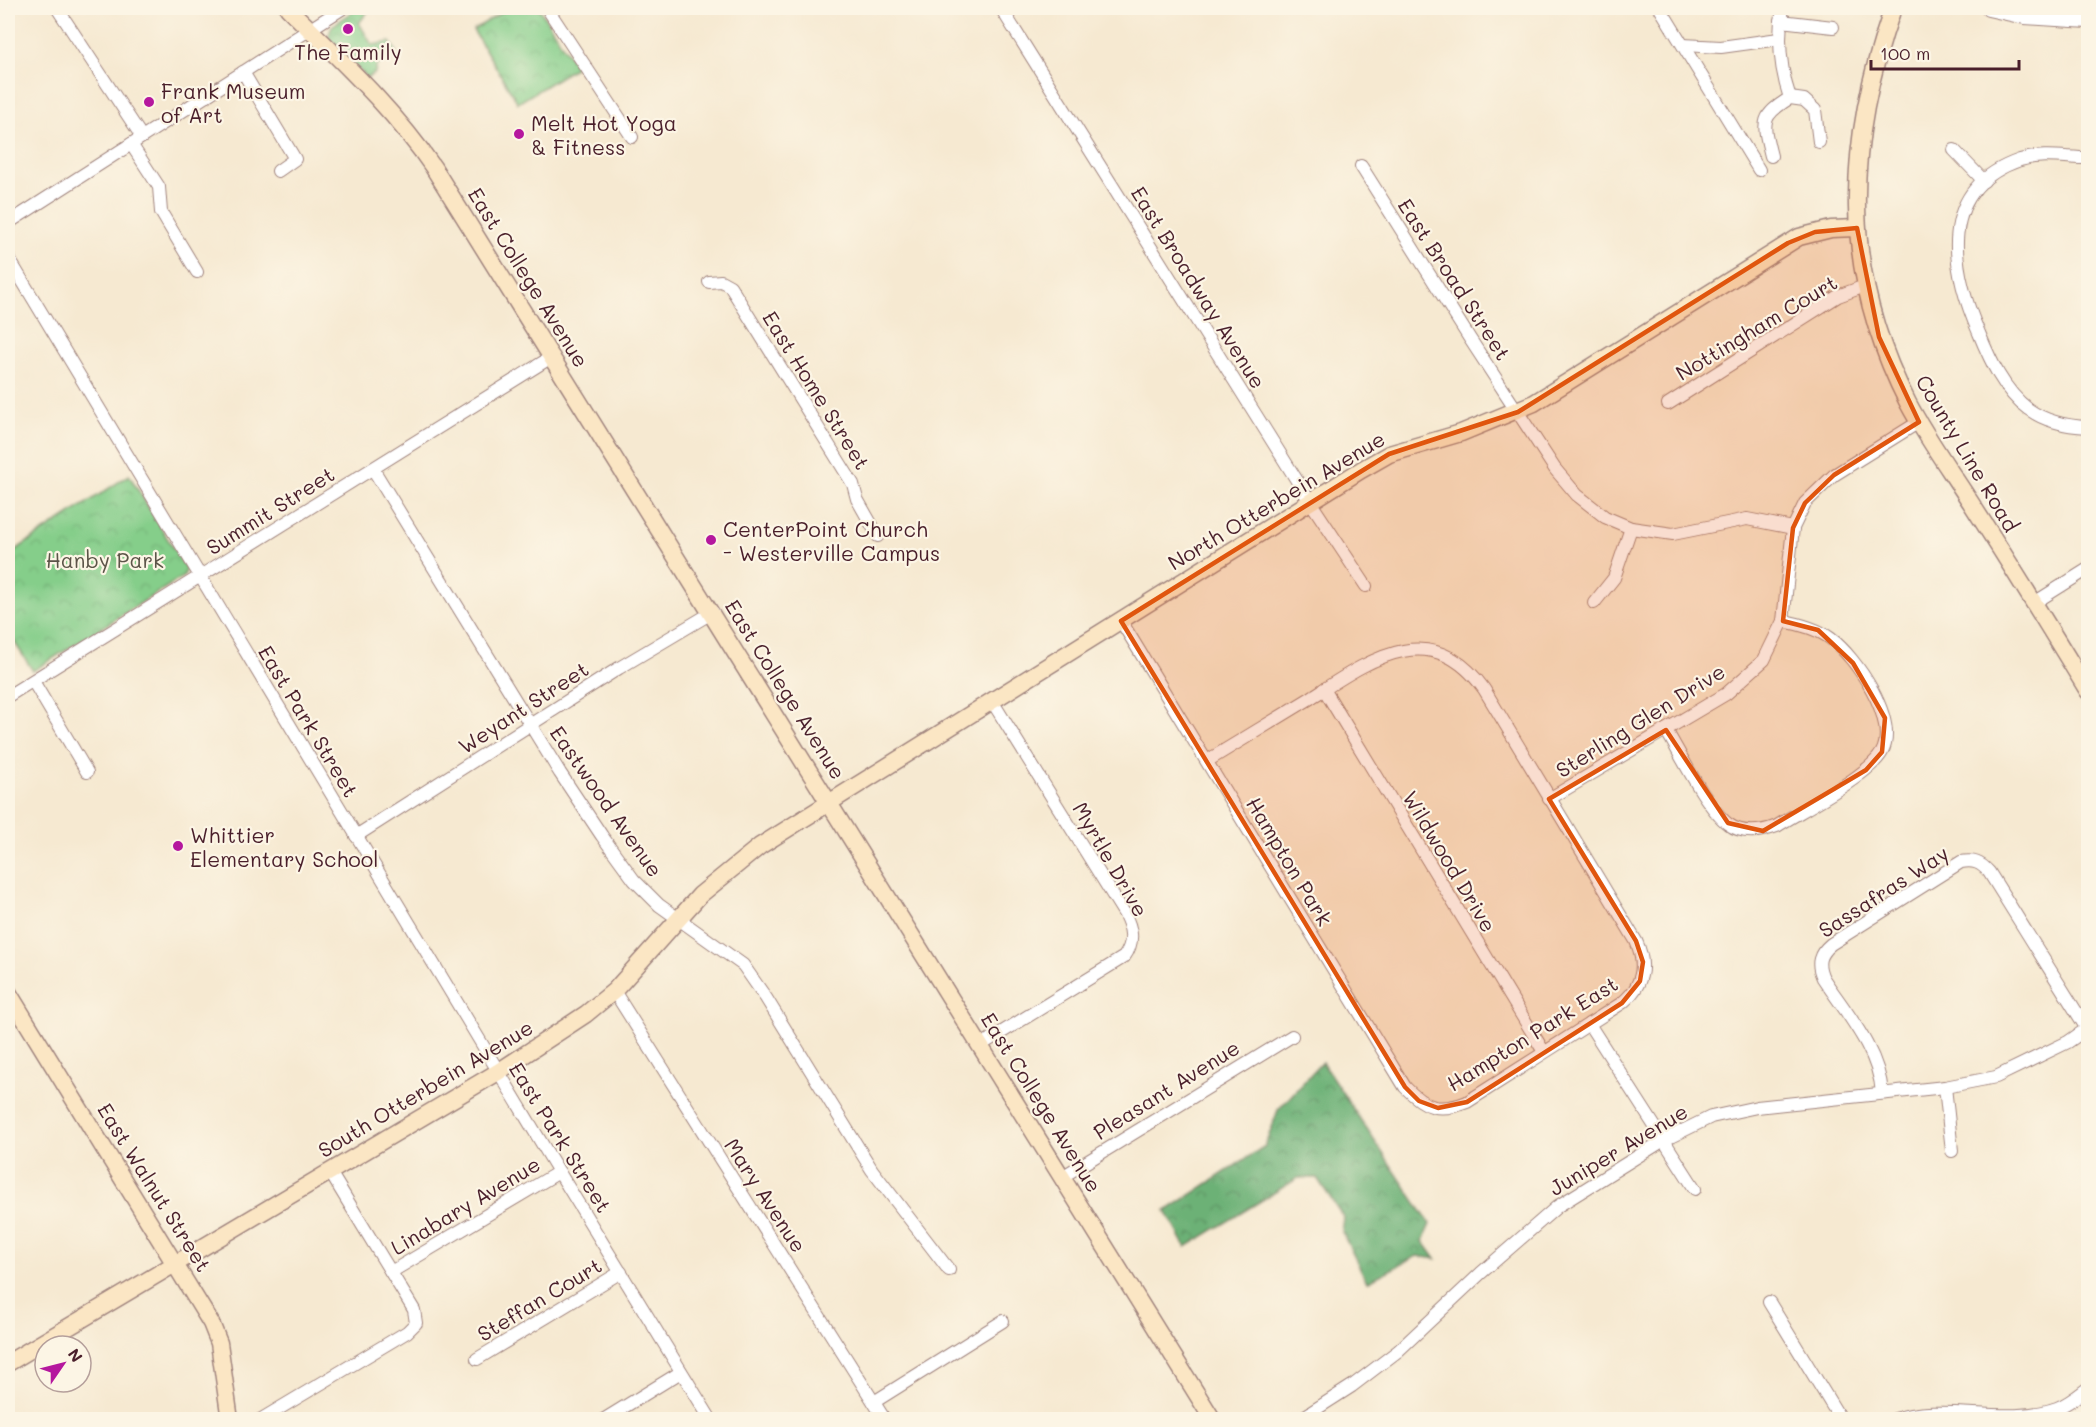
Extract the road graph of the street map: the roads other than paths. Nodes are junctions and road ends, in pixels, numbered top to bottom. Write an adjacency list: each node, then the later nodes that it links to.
1 (57, 8): 19 (street)
2 (288, 8): 13 (street, East College Avenue)
3 (343, 8): 13 (street)
4 (547, 8): 18 (street)
5 (1001, 8): 40 (street, East Broadway Avenue)
6 (1660, 8): 15 (street)
7 (1783, 8): 10 (street)
8 (1893, 8): 29 (street, County Line Road)
9 (1988, 10): 11 (street)
10 (1780, 21): 12 (street); 14 (street)
11 (2088, 22)
12 (1833, 27)
13 (309, 29): 16 (street); 34 (street, East College Avenue)
14 (1779, 39): 15 (street); 17 (street)
15 (1683, 45): 25 (street)
16 (243, 72): 19 (street); 26 (street)
17 (1790, 98): 20 (street); 22 (street)
18 (632, 137)
19 (137, 141): 28 (street); 31 (street)
20 (1819, 142)
21 (1954, 150): 27 (street)
22 (1771, 156)
23 (2088, 158): 27 (street)
24 (1361, 166): 36 (street, East Broad Street)
25 (1759, 170)
26 (278, 171)
27 (1984, 181): 38 (street)
28 (8, 223)
29 (1857, 228): 33 (street, County Line Road); 36 (street, North Otterbein Avenue)
30 (8, 257): 45 (street, East Park Street)
31 (197, 272)
32 (709, 282): 43 (street, East Home Street)
33 (1865, 286): 35 (street, Nottingham Court); 37 (street, County Line Road)
34 (553, 356): 39 (street, Summit Street); 49 (street, East College Avenue)
35 (1668, 404)
36 (1518, 412): 40 (street, North Otterbein Avenue); 41 (street, East Broad Street)
37 (1919, 422): 42 (street, Sterling Glen Drive); 48 (street, County Line Road)
38 (2088, 427)
39 (373, 469): 45 (street, Summit Street); 57 (street, Eastwood Avenue)
40 (1311, 503): 46 (street, East Broadway Avenue); 50 (street, North Otterbein Avenue)
41 (1631, 528): 42 (street, East Broad Street); 47 (street)
42 (1793, 528): 51 (street, Sterling Glen Drive)
43 (878, 536)
44 (2088, 569): 48 (street)
45 (199, 576): 52 (street, Summit Street); 63 (street, East Park Street)
46 (1366, 586)
47 (1594, 603)
48 (2034, 603): 54 (street, County Line Road)
49 (712, 612): 57 (street, Weyant Street); 62 (street, East College Avenue)
50 (1121, 621): 56 (street, North Otterbein Avenue); 59 (street, Hampton Park)
51 (1783, 621): 58 (street, Sterling Glen Drive); 58 (street)
52 (33, 681): 55 (street, Summit Street); 60 (street)
53 (1324, 689): 59 (street); 61 (street); 71 (street, Wildwood Drive)
54 (2088, 691)
55 (8, 696)
56 (992, 700): 62 (street, North Otterbein Avenue); 70 (street, Myrtle Drive)
57 (530, 725): 63 (street, Weyant Street); 64 (street, Eastwood Avenue)
58 (1666, 730): 61 (street, Sterling Glen Drive)
59 (1207, 761): 75 (street, Hampton Park)
60 (87, 772)
61 (1549, 799): 67 (street, Hampton Park East)
62 (829, 801): 64 (street, South Otterbein Avenue); 70 (street, East College Avenue)
63 (356, 836): 72 (street, East Park Street)
64 (677, 920): 65 (street, South Otterbein Avenue); 83 (street, Eastwood Avenue)
65 (614, 991): 72 (street, South Otterbein Avenue); 92 (street, Mary Avenue)
66 (8, 992): 82 (street, East Walnut Street)
67 (1589, 1024): 71 (street, Hampton Park East); 76 (street)
68 (2088, 1029): 73 (street, Juniper Avenue); 74 (street, Sassafras Way)
69 (1292, 1036): 80 (street, Pleasant Avenue)
70 (981, 1045): 80 (street, East College Avenue)
71 (1544, 1052): 75 (street, Hampton Park East)
72 (498, 1072): 78 (street, South Otterbein Avenue); 79 (street, East Park Street)
73 (1945, 1087): 74 (street, Juniper Avenue); 77 (street)
74 (1882, 1093): 76 (street, Juniper Avenue)
75 (1438, 1108)
76 (1664, 1140): 81 (street); 99 (street, Juniper Avenue)
77 (1952, 1151)
78 (330, 1172): 82 (street, South Otterbein Avenue); 84 (street)
79 (559, 1172): 84 (street, Linabary Avenue); 85 (street, East Park Street)
80 (1062, 1177): 98 (street, East College Avenue)
81 (1695, 1189)
82 (174, 1264): 89 (street, South Otterbein Avenue); 93 (street, East Walnut Street)
83 (948, 1270)
84 (391, 1272): 94 (street)
85 (621, 1272): 88 (street, Steffan Court); 90 (street, East Park Street)
86 (1769, 1302): 100 (street)
87 (1003, 1320): 92 (street)
88 (477, 1359)
89 (8, 1363)
90 (681, 1372): 95 (street); 96 (street, East Park Street)
91 (2088, 1388): 101 (street)
92 (874, 1402): 97 (street, Mary Avenue)
93 (230, 1419)
94 (260, 1419)
95 (603, 1419)
96 (711, 1419)
97 (885, 1419)
98 (1213, 1419)
99 (1299, 1419)
100 (1841, 1419)
101 (1892, 1419)

